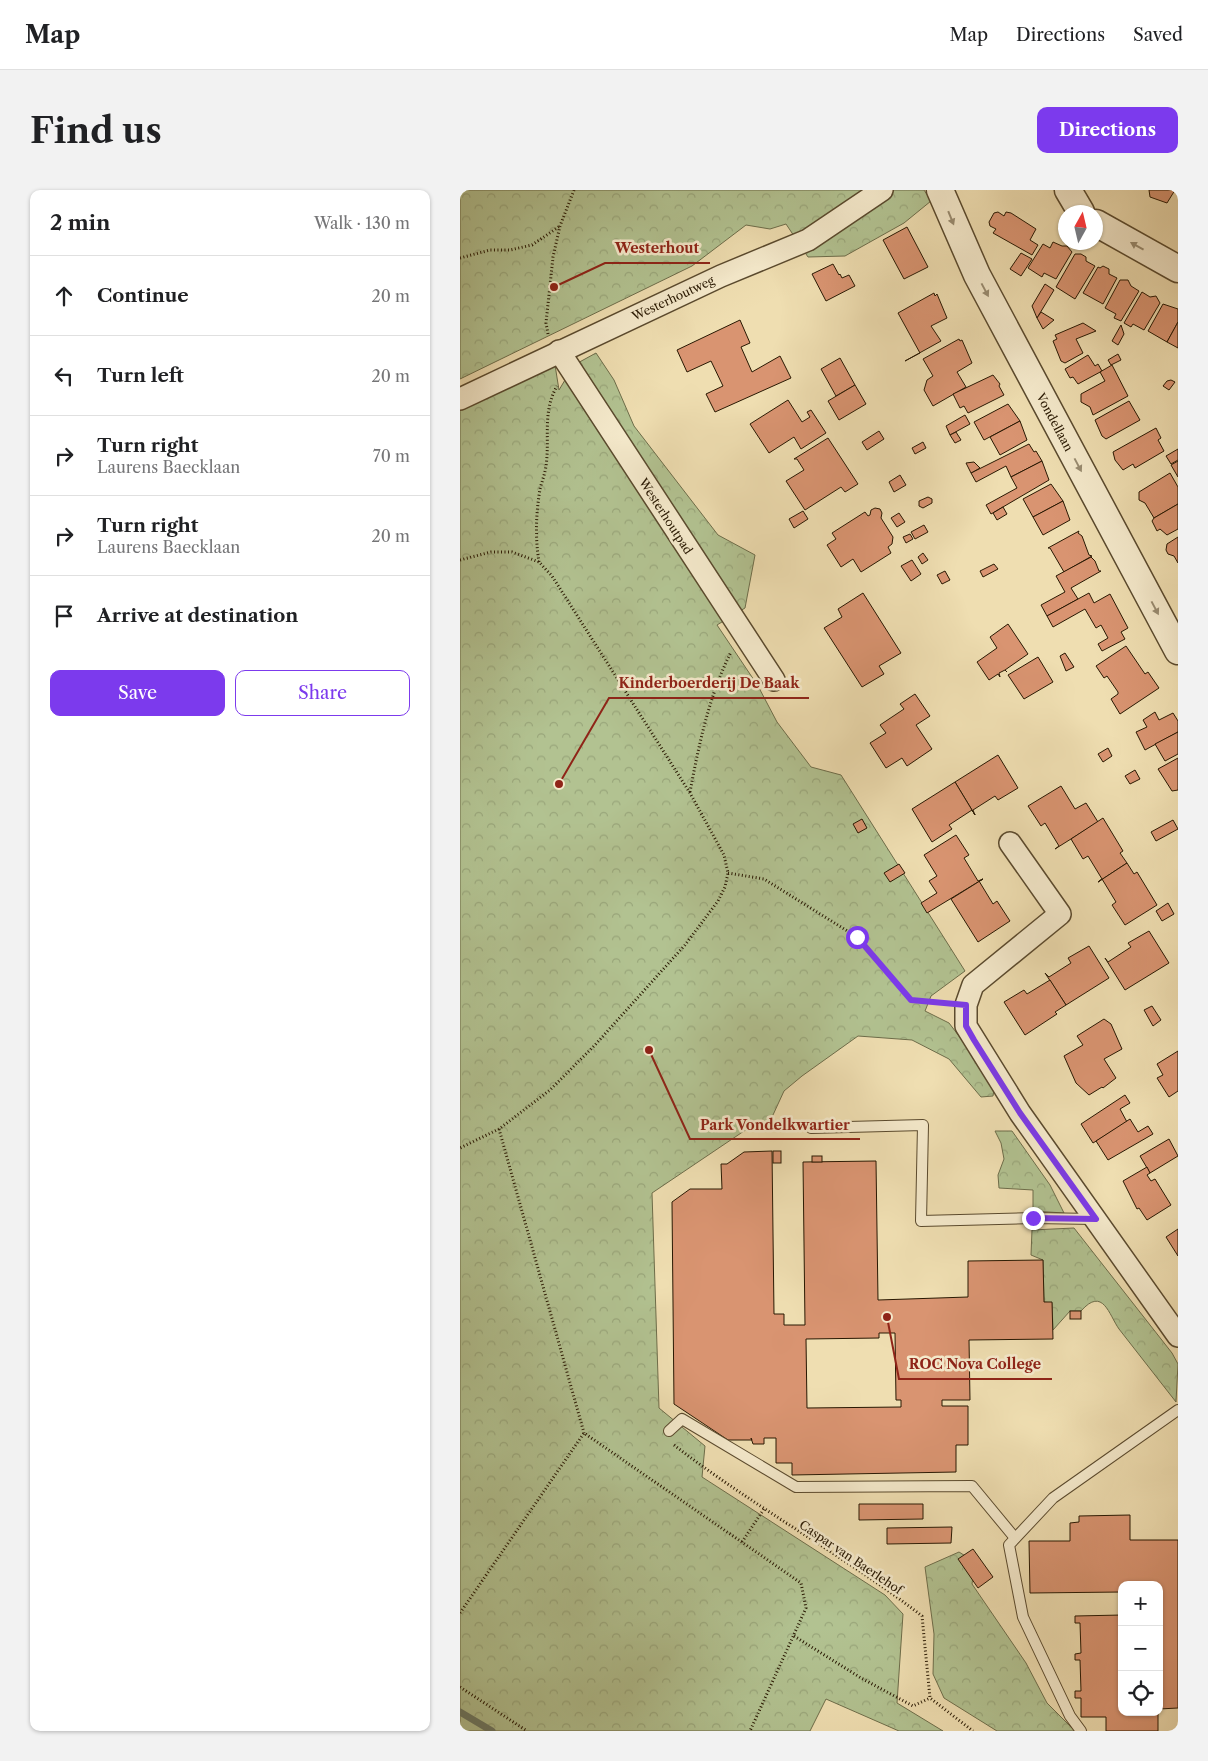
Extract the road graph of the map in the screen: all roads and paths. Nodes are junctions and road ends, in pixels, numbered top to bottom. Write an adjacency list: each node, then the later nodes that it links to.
1 (574, 190): 6 (path)
2 (882, 190): 10 (street, Westerhoutweg)
3 (940, 190): 15 (street, Vondellaan, one-way to 15)
4 (1068, 190): 5 (street)
5 (1076, 205)
6 (560, 226): 8 (path); 10 (path)
7 (1103, 227): 9 (street, one-way to 7)
8 (460, 258)
9 (1178, 269)
10 (564, 359): 11 (street, Westerhoutweg); 13 (path); 14 (street, Westerhoutpad)
11 (460, 399)
12 (460, 560): 13 (path)
13 (539, 562): 17 (path)
14 (741, 632): 16 (street, Westerhoutpad); 17 (path)
15 (1178, 651)
16 (774, 680)
17 (690, 793): 19 (path)
18 (1010, 843): 20 (street)
19 (728, 873): 20 (path); 22 (path)
20 (966, 1005): 24 (street)
21 (811, 1128): 24 (lane)
22 (499, 1129): 23 (path); 28 (path)
23 (460, 1148)
24 (1096, 1219): 25 (street)
25 (1178, 1336)
26 (1178, 1410): 30 (lane)
27 (669, 1431): 29 (path, Caspar van Baerlehof); 30 (lane)
28 (584, 1433): 31 (path); 32 (path)
29 (764, 1509): 31 (path); 35 (path, Caspar van Baerlehof)
30 (1015, 1538): 39 (lane)
31 (742, 1542): 33 (path)
32 (460, 1613)
33 (794, 1636): 35 (path); 37 (path)
34 (460, 1687): 36 (path)
35 (930, 1698): 38 (path)
36 (527, 1731)
37 (750, 1731)
38 (973, 1731)
39 (1080, 1731)

